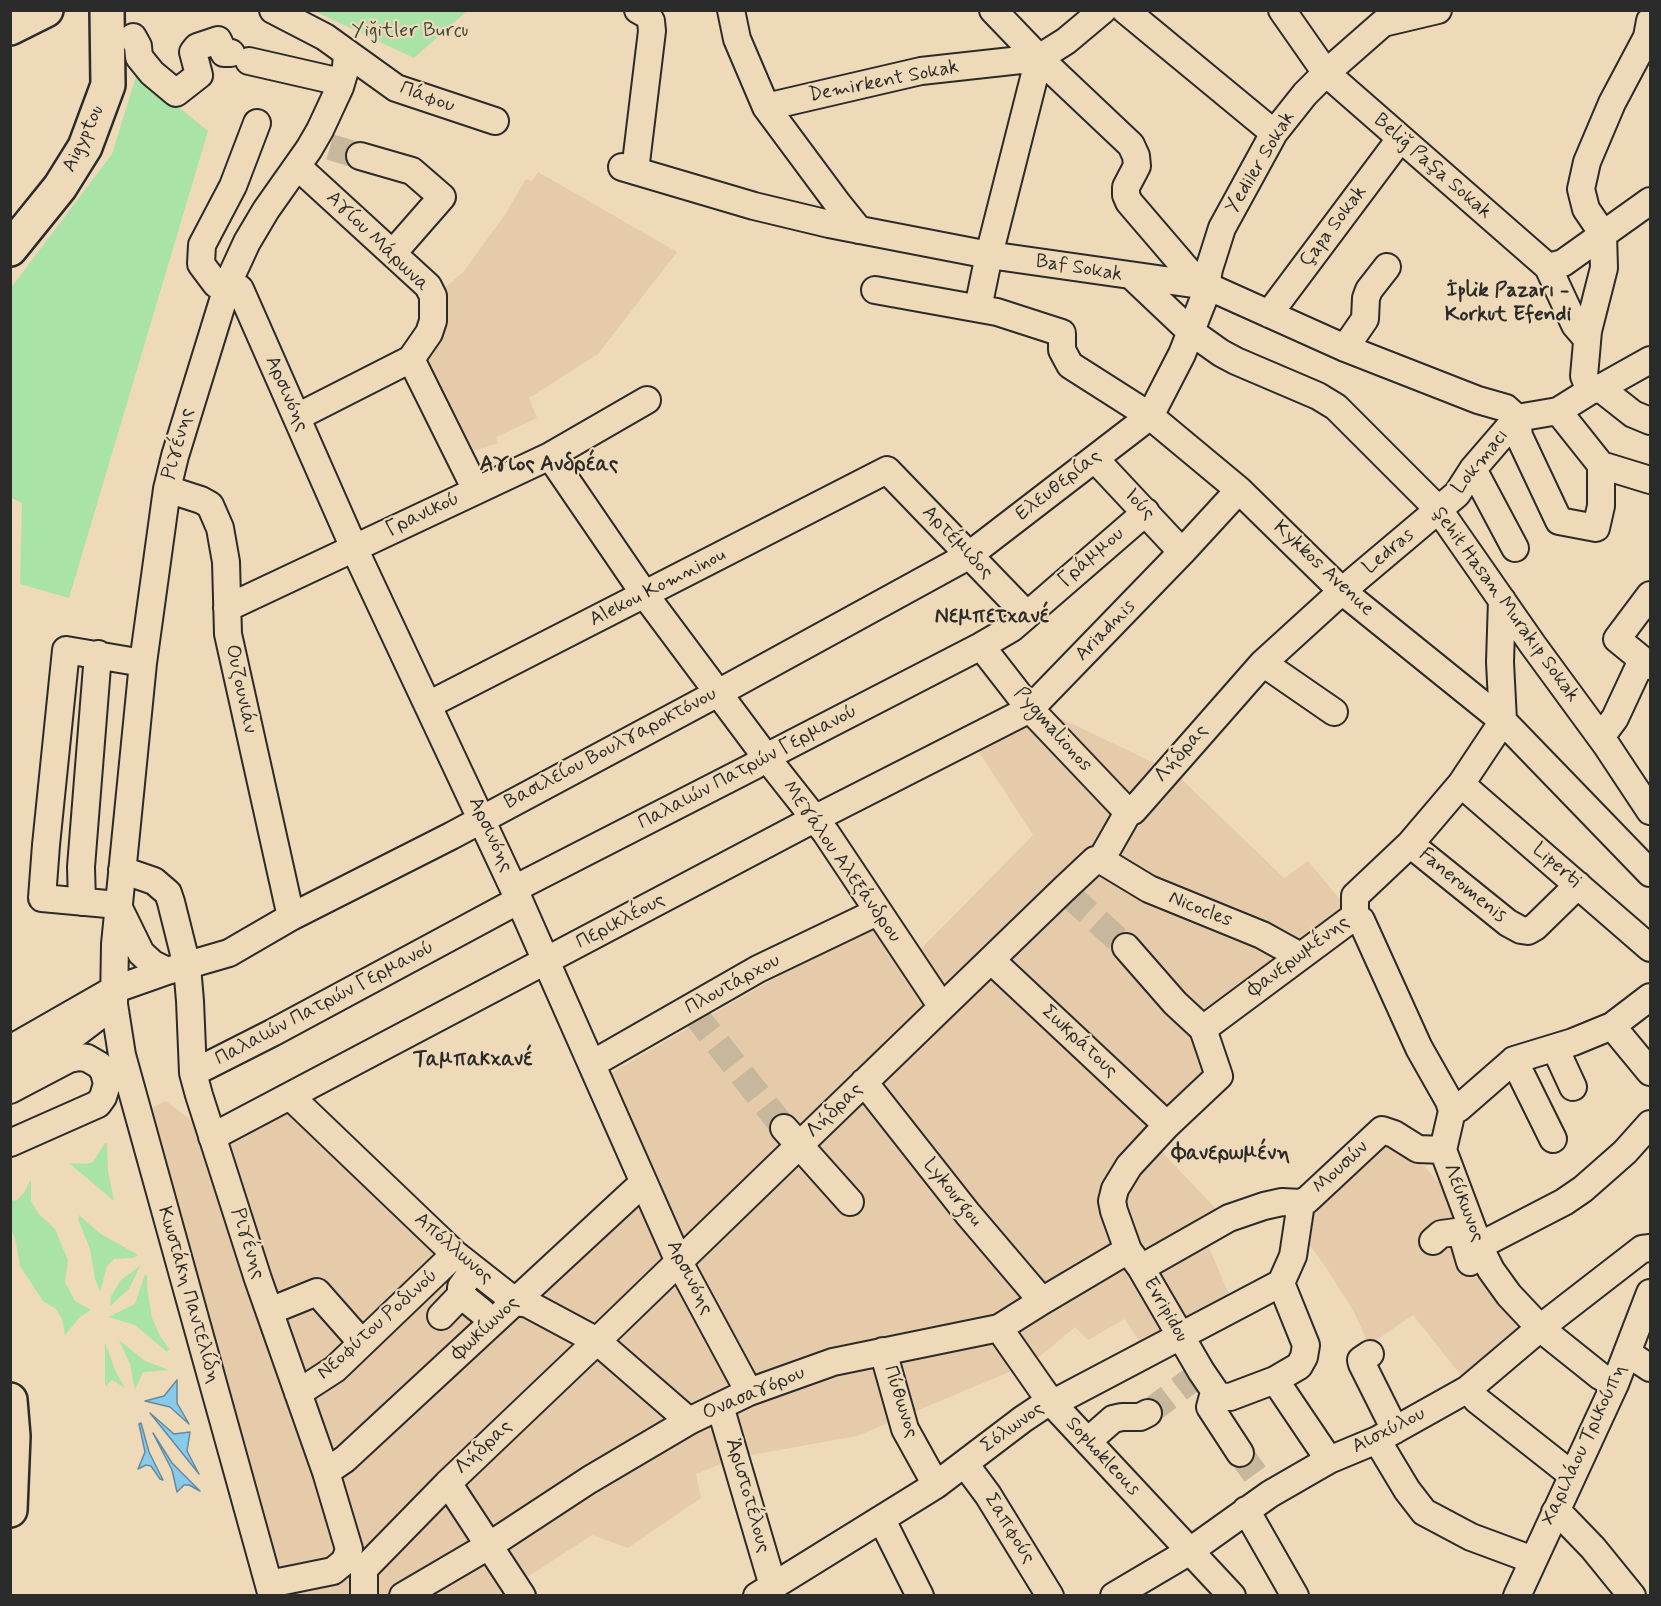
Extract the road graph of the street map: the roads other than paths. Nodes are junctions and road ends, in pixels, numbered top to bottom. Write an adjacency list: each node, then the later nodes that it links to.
1 (46, 10): 15 (main road)
2 (106, 10): 31 (main road, Aigyptou)
3 (273, 10): 17 (street, Πάφου)
4 (638, 10): 29 (street, Baf Sokak)
5 (731, 10): 21 (street)
6 (993, 10): 18 (street)
7 (1103, 10): 18 (street)
8 (1125, 10): 24 (street)
9 (1282, 10): 19 (street, Beliğ Paşa Sokak)
10 (1438, 10): 13 (street, Yediler Sokak)
11 (1641, 10): 12 (street)
12 (1650, 13)
13 (1384, 17): 19 (street, Yediler Sokak)
14 (1650, 21): 30 (street)
15 (10, 28)
16 (133, 37): 20 (street)
17 (347, 53): 22 (street, Πάφου); 27 (street, Ριγένης)
18 (1039, 58): 21 (street, Demirkent Sokak); 33 (street); 38 (street)
19 (1326, 73): 24 (street, Yediler Sokak); 25 (street, Beliğ Paşa Sokak)
20 (332, 80)
21 (766, 107): 29 (street)
22 (495, 121)
23 (257, 123): 37 (street, Αρσινόης)
24 (1274, 133): 38 (street, Yediler Sokak)
25 (1404, 142): 35 (street, Beliğ Paşa Sokak); 41 (street, Çapa Sokak)
26 (360, 156): 32 (street)
27 (297, 166): 32 (street, Αγίου Μάρωνα); 37 (street, Ριγένης)
28 (1650, 201): 30 (street)
29 (859, 230): 33 (street, Baf Sokak)
30 (1603, 234): 35 (street); 42 (street)
31 (10, 249)
32 (393, 253): 45 (street, Αγίου Μάρωνα)
33 (989, 255): 36 (street, Baf Sokak); 40 (street)
34 (1387, 267): 44 (street)
35 (1548, 267): 42 (street)
36 (1133, 277): 38 (street, Baf Sokak); 43 (street, Şehit Hasan Murakıp Sokak)
37 (227, 285): 51 (street, Αρσινόης); 60 (street, Ριγένης)
38 (1207, 286): 41 (street, Baf Sokak); 43 (street, Yediler Sokak)
39 (875, 290): 40 (street)
40 (978, 308): 50 (street, Kykkos Avenue)
41 (1269, 314): 44 (street, Baf Sokak)
42 (1587, 339): 47 (street)
43 (1186, 343): 50 (street, Yediler Sokak); 63 (street, Şehit Hasan Murakıp Sokak)
44 (1345, 348): 52 (street, Baf Sokak)
45 (411, 359): 51 (street); 61 (street)
46 (1650, 360): 47 (street, Lokmacı)
47 (1595, 389): 49 (street, Lokmacı); 53 (street)
48 (647, 400): 54 (street, Γρανικού)
49 (1558, 411): 52 (street, Lokmacı); 56 (street)
50 (1150, 416): 55 (street, Ελευθερίας); 62 (street, Kykkos Avenue)
51 (297, 417): 65 (street, Αρσινόης)
52 (1517, 418): 56 (street); 57 (street, Lokmacı)
53 (1650, 421)
54 (550, 456): 61 (street, Γρανικού); 70 (street, Μεγάλου Αλεξάνδρου)
55 (1095, 459): 64 (street, Ιούς); 68 (street, Ελευθερίας)
56 (1601, 465): 59 (street)
57 (1473, 469): 63 (street, Lokmacı); 66 (street)
58 (887, 470): 68 (street, Αρτέμιδος); 70 (street, Alekou Komninou)
59 (1650, 480)
60 (167, 489): 73 (street, Ουζουνιάν); 78 (street, Ριγένης)
61 (476, 490): 65 (street, Γρανικού)
62 (1239, 490): 67 (street, Ariadnis); 69 (street, Kykkos Avenue)
63 (1439, 510): 69 (street, Ledras); 72 (street, Şehit Hasan Murakıp Sokak)
64 (1146, 512): 67 (street, Ιούς); 74 (street, Γράμμου)
65 (354, 548): 73 (street, Γρανικού); 82 (street, Αρσινόης)
66 (1515, 548)
67 (1182, 552): 83 (street, Ariadnis)
68 (968, 556): 74 (street, Αρτέμιδος); 81 (street, Βασιλείου Βουλγαροκτόνου)
69 (1342, 591): 75 (street, Ledras); 85 (street, Kykkos Avenue)
70 (645, 595): 81 (street, Μεγάλου Αλεξάνδρου); 82 (street, Alekou Komninou)
71 (1650, 595): 80 (street)
72 (1502, 600): 85 (street); 86 (street, Şehit Hasan Murakıp Sokak)
73 (227, 608): 103 (street, Ουζουνιάν)
74 (1026, 614): 76 (street, Γράμμου)
75 (1286, 643): 79 (street, Λήδρας)
76 (981, 646): 83 (street, Pygmalionos); 87 (street, Παλαιών Πατρών Γερμανού)
77 (98, 654): 78 (street); 99 (street); 99 (street)
78 (143, 663): 95 (street, Ριγένης)
79 (1263, 663): 84 (street); 90 (street, Λήδρας)
80 (1646, 663): 86 (street)
81 (718, 693): 87 (street, Μεγάλου Αλεξάνδρου); 91 (street, Βασιλείου Βουλγαροκτόνου)
82 (428, 705): 91 (street, Αρσινόης)
83 (1030, 709): 90 (street, Pygmalionos); 92 (street, Περικλέους)
84 (1334, 712)
85 (1503, 721): 88 (street, Faneromenis); 96 (street, Kykkos Avenue)
86 (1601, 737): 89 (street, Şehit Hasan Murakıp Sokak)
87 (766, 757): 92 (street, Μεγάλου Αλεξάνδρου); 98 (street, Παλαιών Πατρών Γερμανού)
88 (1461, 784): 93 (street, Faneromenis); 97 (street, Liperti)
89 (1647, 795)
90 (1126, 813): 94 (street, Λήδρας)
91 (482, 819): 98 (street, Αρσινόης); 103 (street, Βασιλείου Βουλγαροκτόνου)
92 (814, 819): 101 (street, Μεγάλου Αλεξάνδρου); 109 (street, Περικλέους)
93 (1410, 843): 97 (street, Faneromenis); 102 (street, Φανερωμένης)
94 (1101, 860): 107 (street, Nicocles); 108 (street, Λήδρας)
95 (122, 870): 100 (street, Ριγένης); 110 (street, Ριγένης)
96 (1650, 873)
97 (1578, 885): 106 (street, Liperti)
98 (517, 895): 109 (street, Αρσινόης); 125 (street, Παλαιών Πατρών Γερμανού)
99 (82, 902): 100 (street)
100 (118, 905): 104 (street, Ριγένης); 110 (street)
101 (877, 912): 113 (street, Μεγάλου Αλεξάνδρου); 122 (street, Πλουτάρχου)
102 (1355, 916): 107 (street, Φανερωμένης); 130 (street)
103 (291, 917): 110 (street, Βασιλείου Βουλγαροκτόνου)
104 (115, 944): 111 (street, Ριγένης); 116 (street)
105 (1126, 947): 115 (street)
106 (1650, 948)
107 (1300, 956): 115 (street, Φανερωμένης)
108 (991, 960): 113 (street, Λήδρας); 132 (street, Σωκράτους)
109 (544, 962): 122 (street, Αρσινόης); 129 (street, Περικλέους)
110 (177, 969): 111 (street, Βασιλείου Βουλγαροκτόνου); 125 (street, Ριγένης)
111 (113, 997): 116 (street); 117 (street); 120 (street, Kωστάκη Παντελίδη)
112 (1641, 1004): 114 (street)
113 (942, 1007): 126 (street, Λήδρας)
114 (1612, 1026): 118 (street); 124 (street)
115 (1203, 1029): 132 (street)
116 (43, 1030): 119 (street)
117 (78, 1032): 120 (street); 123 (street)
118 (1555, 1048): 121 (street); 127 (street)
119 (10, 1049)
120 (122, 1054): 194 (street, Kωστάκη Παντελίδη)
121 (1514, 1060): 130 (street); 135 (street)
122 (592, 1064): 138 (street, Αρσινόης)
123 (10, 1072)
124 (1650, 1072)
125 (193, 1073): 133 (street, Ριγένης)
126 (864, 1082): 134 (street, Λήδρας); 151 (street, Lykourgou)
127 (1573, 1087)
128 (10, 1090): 136 (street)
129 (291, 1097): 133 (street, Περικλέους); 145 (street, Απόλλωνος)
130 (1452, 1111): 137 (street, Λεύκωνος)
131 (1650, 1124): 142 (street)
132 (1167, 1125): 144 (street)
133 (212, 1137): 153 (street, Ριγένης)
134 (791, 1137): 139 (street); 146 (street, Λήδρας)
135 (1553, 1139)
136 (10, 1143)
137 (1443, 1150): 140 (street, Μουσών); 142 (street, Λεύκωνος)
138 (644, 1186): 146 (street, Αρσινόης); 152 (street, Φωκίωνος)
139 (850, 1202)
140 (1301, 1203): 144 (street, Μουσών); 147 (street)
141 (1433, 1241): 150 (street)
142 (1479, 1246): 150 (street, Λεύκωνος)
143 (1650, 1248): 156 (street, Αισχύλου)
144 (1134, 1259): 151 (street, Ονασαγόρου); 158 (street, Evripidou)
145 (464, 1262): 149 (street); 152 (street, Απόλλωνος); 160 (street, Νεοφύτου Ροδινού)
146 (679, 1262): 159 (street, Λήδρας); 169 (street, Αρσινόης)
147 (1281, 1283): 158 (street, Σόλωνος); 166 (street)
148 (1650, 1293): 163 (street, Χαριλάου Τρικούπη)
149 (461, 1295): 154 (street); 155 (street)
150 (1513, 1298): 156 (street, Λεύκωνος)
151 (1042, 1300): 157 (street, Ονασαγόρου)
152 (516, 1302): 159 (street, Απόλλωνος); 181 (street, Φωκίωνος)
153 (270, 1311): 160 (street); 170 (street, Ριγένης)
154 (482, 1312)
155 (441, 1316)
156 (1542, 1327): 167 (street, Λεύκωνος); 168 (street, Αισχύλου)
157 (999, 1328): 161 (street, Ονασαγόρου); 172 (street, Sophokleous)
158 (1181, 1337): 165 (street, Evripidou); 172 (street, Σόλωνος)
159 (597, 1341): 175 (street, Απόλλωνος); 183 (street, Λήδρας)
160 (362, 1343): 170 (street, Νεοφύτου Ροδινού)
161 (883, 1350): 169 (street, Ονασαγόρου); 184 (street, Πύθωνος)
162 (1370, 1354): 176 (street)
163 (1626, 1356): 164 (street); 167 (street, Χαριλάου Τρικούπη)
164 (1650, 1368)
165 (1203, 1380): 166 (street); 178 (street)
166 (1275, 1380): 179 (street)
167 (1615, 1384): 182 (street, Χαριλάου Τρικούπη)
168 (1468, 1389): 176 (street, Αισχύλου); 182 (street)
169 (749, 1392): 173 (street, Ονασαγόρου)
170 (298, 1393): 181 (street, Ριγένης)
171 (10, 1400): 185 (main road)
172 (1050, 1401): 177 (street, Sophokleous); 180 (street, Σόλωνος)
173 (720, 1406): 175 (street, Ονασαγόρου); 195 (street, Ἀριστοτέλους)
174 (1148, 1413): 177 (street)
175 (689, 1421): 189 (street, Ονασαγόρου)
176 (1387, 1430): 179 (street, Αισχύλου); 192 (street)
177 (1088, 1442): 191 (street, Sophokleous)
178 (1240, 1453)
179 (1329, 1460): 186 (street, Αισχύλου)
180 (965, 1464): 184 (street, Σόλωνος); 200 (street, Σαπφούς)
181 (326, 1472): 190 (street, Ριγένης)
182 (1572, 1476): 187 (street, Χαριλάου Τρικούπη)
183 (448, 1483): 189 (street); 193 (street, Λήδρας)
184 (936, 1485): 188 (street, Σόλωνος)
185 (10, 1510)
186 (1246, 1510): 191 (street, Αισχύλου); 203 (street)
187 (1555, 1512): 192 (street, Χαριλάου Τρικούπη); 205 (street)
188 (882, 1520): 195 (street, Σόλωνος); 199 (street)
189 (490, 1545): 196 (street); 198 (street, Ονασαγόρου)
190 (349, 1549): 193 (street); 194 (street)
191 (1190, 1551): 201 (street, Αισχύλου); 202 (street, Sophokleous)
192 (1533, 1560): 204 (street, Χαριλάου Τρικούπη)
193 (364, 1569): 197 (street)
194 (271, 1590)
195 (765, 1591)
196 (515, 1593)
197 (364, 1596)
198 (403, 1596)
199 (920, 1596)
200 (1050, 1596)
201 (1114, 1596)
202 (1232, 1596)
203 (1295, 1596)
204 (1517, 1596)
205 (1632, 1596)

